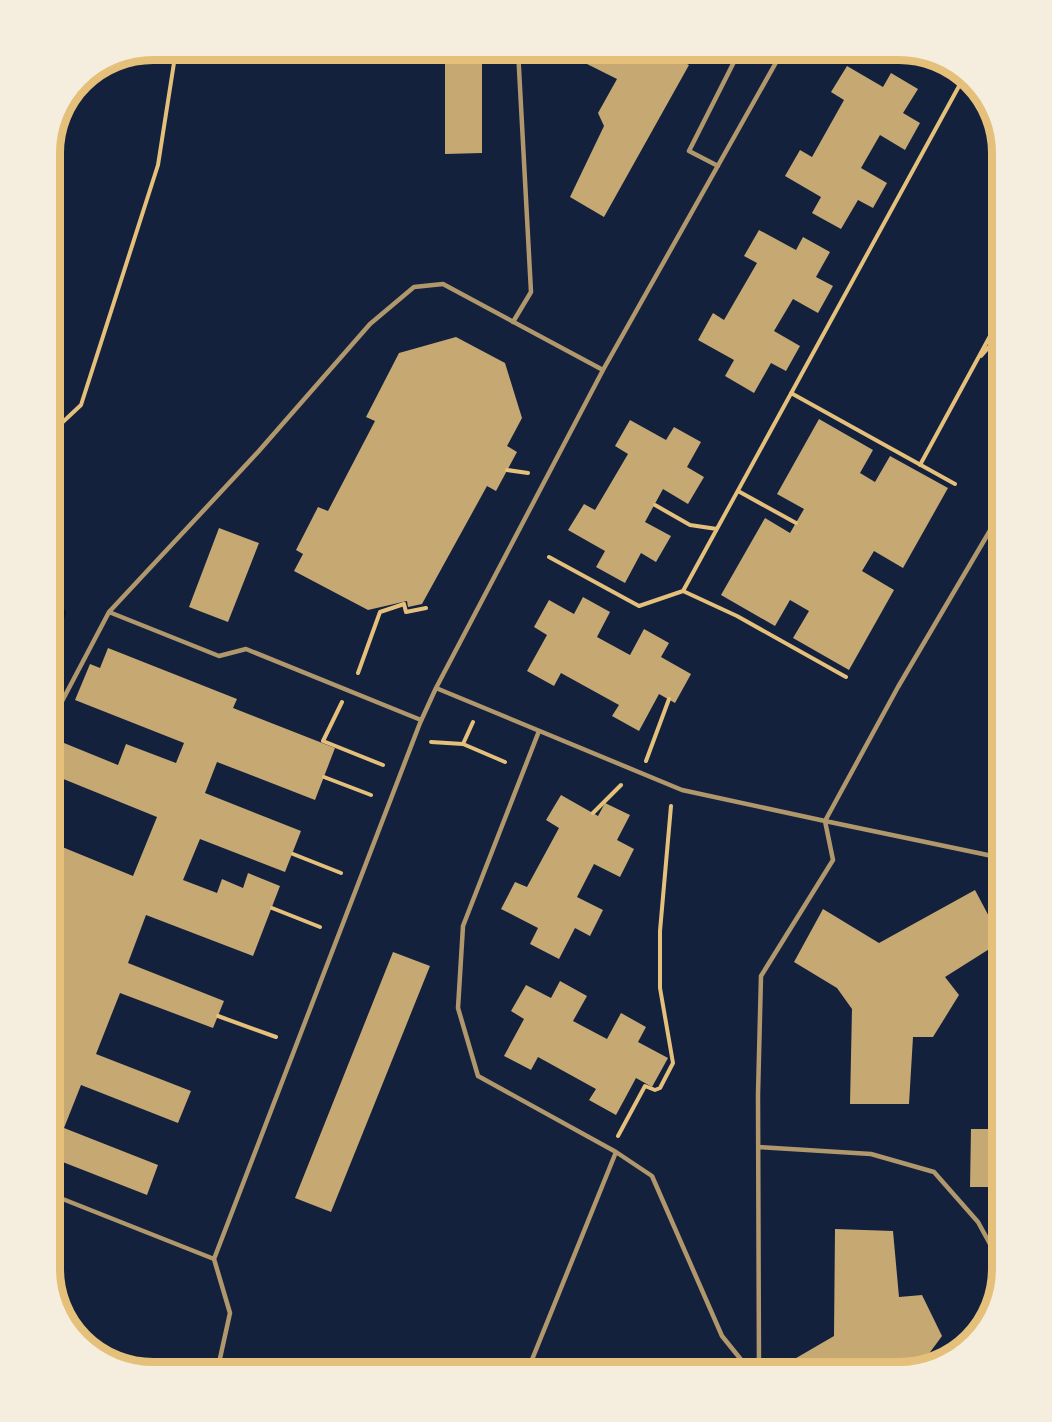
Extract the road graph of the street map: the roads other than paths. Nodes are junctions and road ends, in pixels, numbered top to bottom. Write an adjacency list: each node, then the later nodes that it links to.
1 (519, 60): 5 (lane)
2 (735, 60): 4 (lane)
3 (777, 60): 4 (lane)
4 (718, 166): 6 (lane)
5 (513, 322): 6 (lane); 8 (lane)
6 (603, 370): 9 (lane)
7 (992, 527): 13 (lane)
8 (109, 612): 10 (lane); 11 (lane)
9 (436, 688): 11 (lane); 12 (lane)
10 (60, 705)
11 (421, 720): 19 (lane)
12 (539, 731): 13 (lane); 16 (lane)
13 (825, 821): 14 (lane); 15 (lane)
14 (992, 856)
15 (759, 1147): 18 (lane); 23 (lane)
16 (616, 1152): 21 (lane); 22 (lane)
17 (60, 1198): 19 (lane)
18 (992, 1248)
19 (214, 1259): 20 (lane)
20 (219, 1362)
21 (531, 1362)
22 (743, 1362)
23 (759, 1362)

